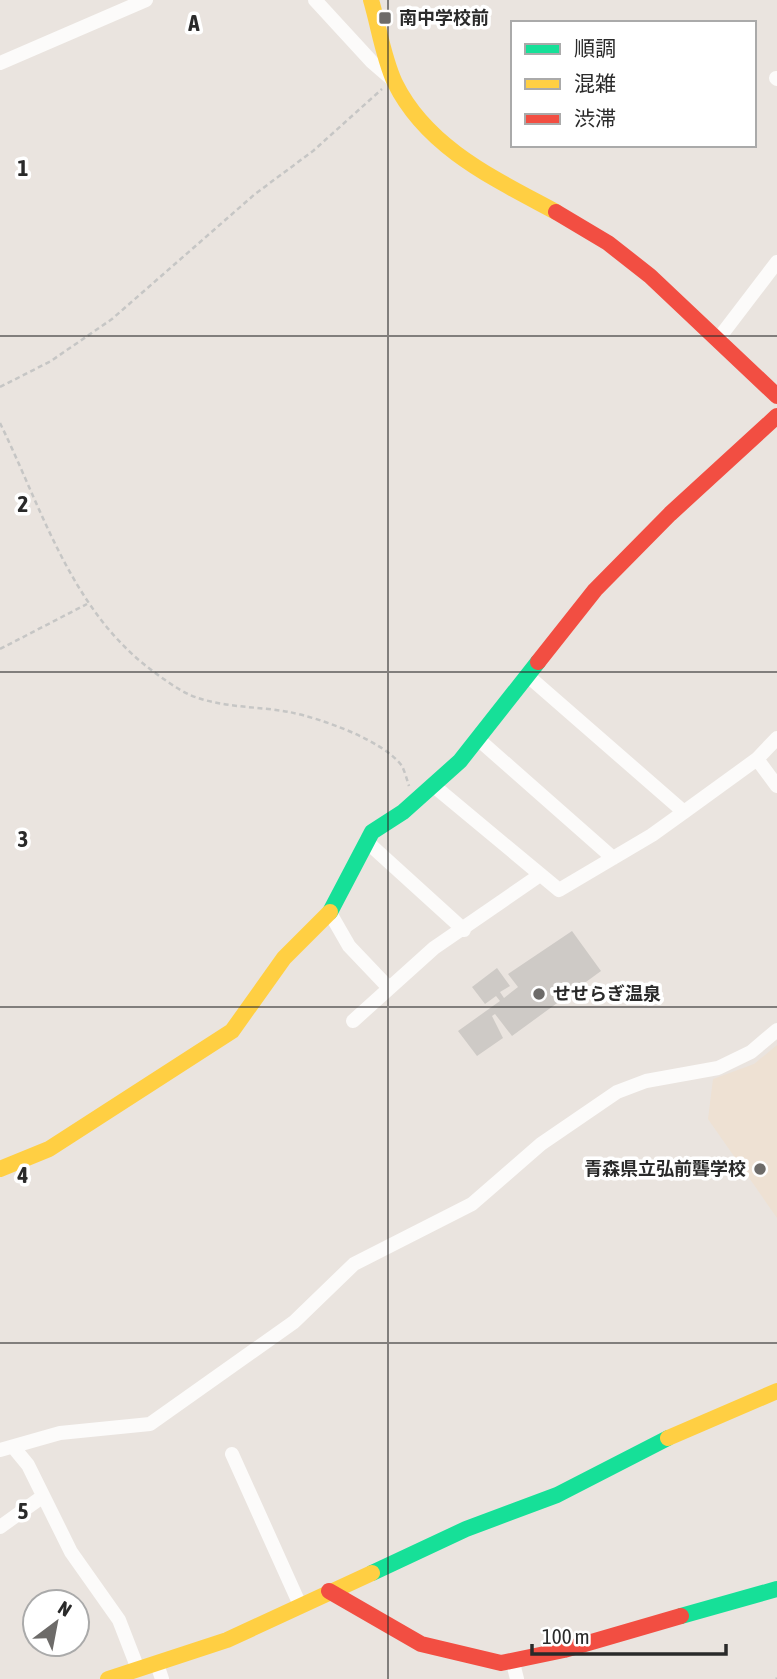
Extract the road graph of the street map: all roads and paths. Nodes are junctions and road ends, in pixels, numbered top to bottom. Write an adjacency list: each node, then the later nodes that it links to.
1 (146, 0): 4 (street)
2 (315, 0): 5 (street)
3 (371, 0): 5 (street)
4 (0, 63)
5 (395, 82): 7 (street); 8 (path)
6 (777, 262): 7 (street)
7 (719, 338): 9 (street)
8 (0, 387)
9 (777, 396)
10 (777, 416): 14 (street)
11 (0, 423): 12 (path)
12 (87, 604): 13 (path); 20 (path)
13 (0, 649)
14 (528, 676): 16 (street); 21 (street)
15 (777, 738): 17 (street)
16 (478, 739): 18 (street); 23 (street)
17 (757, 759): 19 (street); 21 (street)
18 (434, 786): 20 (street); 24 (street)
19 (777, 786)
20 (415, 802): 22 (street)
21 (684, 812): 23 (street)
22 (366, 841): 25 (street); 26 (street)
23 (613, 858): 24 (street)
24 (540, 875): 26 (street)
25 (330, 913): 27 (street); 30 (street)
26 (464, 930): 27 (street)
27 (388, 987): 28 (street)
28 (353, 1021)
29 (777, 1030): 32 (street)
30 (0, 1169)
31 (777, 1391): 37 (street)
32 (7, 1449): 34 (street)
33 (232, 1454): 38 (street)
34 (42, 1497): 35 (street); 40 (street)
35 (0, 1527)
36 (777, 1589): 39 (street)
37 (329, 1591): 38 (street); 39 (street)
38 (300, 1605): 41 (street)
39 (513, 1663): 43 (street)
40 (138, 1669): 41 (street); 42 (street)
41 (160, 1671)
42 (108, 1679)
43 (517, 1679)

